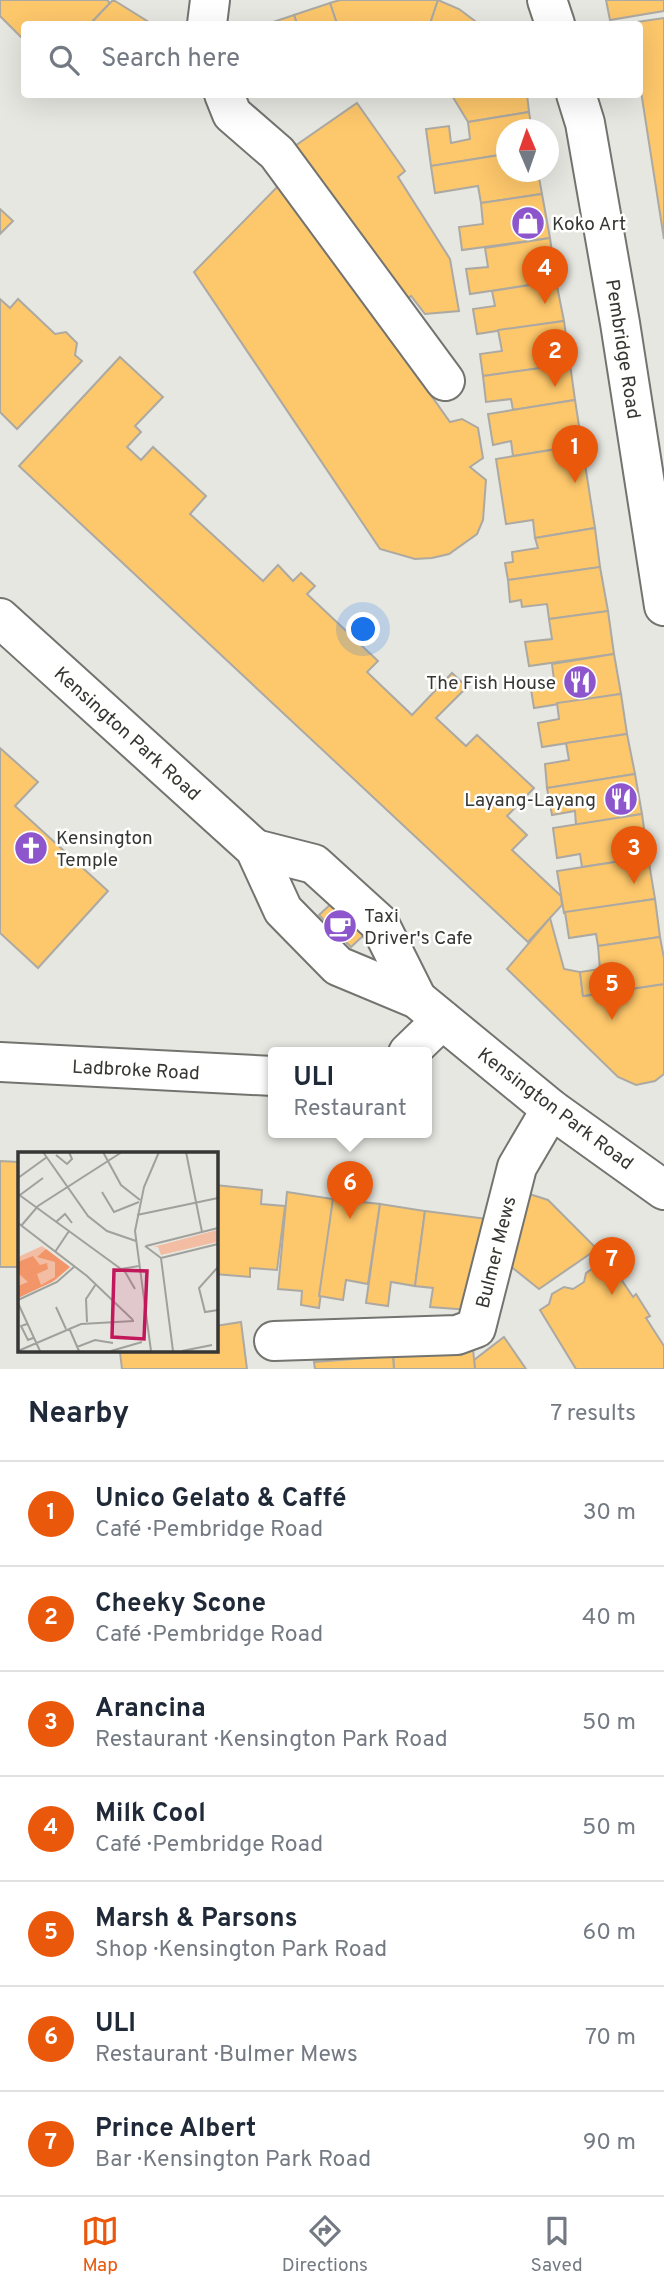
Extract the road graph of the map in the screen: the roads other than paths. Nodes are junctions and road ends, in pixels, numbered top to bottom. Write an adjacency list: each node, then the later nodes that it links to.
1 (210, 0): 3 (main road)
2 (547, 0): 4 (main road)
3 (207, 21)
4 (554, 21)
5 (226, 98): 7 (main road)
6 (577, 98): 8 (main road, Pembridge Road)
7 (445, 380)
8 (664, 606)
9 (0, 618): 10 (main road, Kensington Park Road)
10 (256, 849): 11 (main road, Kensington Park Road); 11 (main road, Kensington Park Road)
11 (429, 1009): 12 (main road); 15 (main road, Kensington Park Road)
12 (411, 1047)
13 (0, 1062): 14 (main road, Ladbroke Road)
14 (268, 1076)
15 (551, 1109): 16 (main road, Kensington Park Road); 17 (main road, Bulmer Mews)
16 (664, 1189)
17 (274, 1341)

